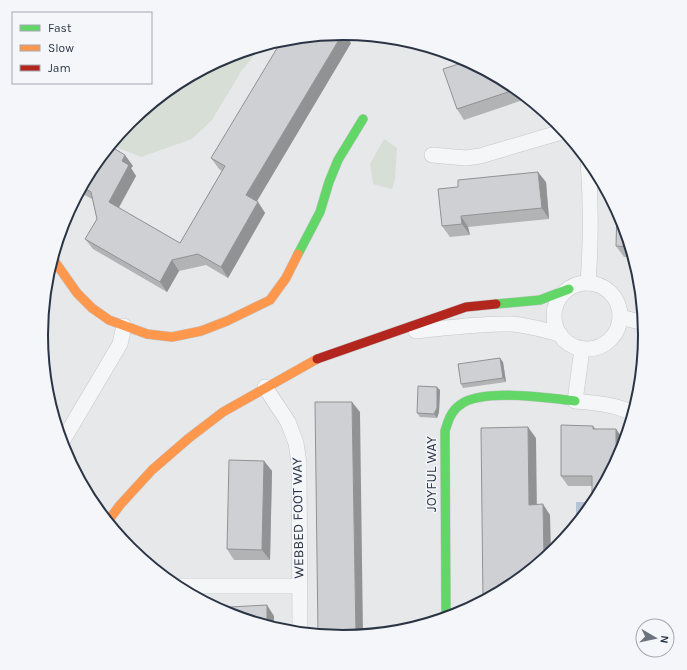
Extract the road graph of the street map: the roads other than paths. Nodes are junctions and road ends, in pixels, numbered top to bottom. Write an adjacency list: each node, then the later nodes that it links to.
1 (364, 119): 10 (street)
2 (558, 133): 3 (street)
3 (432, 155)
4 (589, 171): 6 (street)
5 (57, 266): 10 (street)
6 (588, 283): 7 (street); 8 (street)
7 (569, 289): 11 (street); 12 (street)
8 (620, 317): 9 (street); 13 (street)
9 (638, 322)
10 (124, 326): 17 (street)
11 (393, 333): 12 (street); 14 (street)
12 (560, 334): 13 (street)
13 (582, 349): 15 (street)
14 (265, 387): 18 (street); 20 (street, WEBBED FOOT WAY)
15 (575, 400): 16 (street); 21 (street, JOYFUL WAY)
16 (628, 411)
17 (66, 435)
18 (111, 518)
19 (190, 586): 20 (street)
20 (299, 586): 22 (street, WEBBED FOOT WAY)
21 (446, 611)
22 (300, 626)

